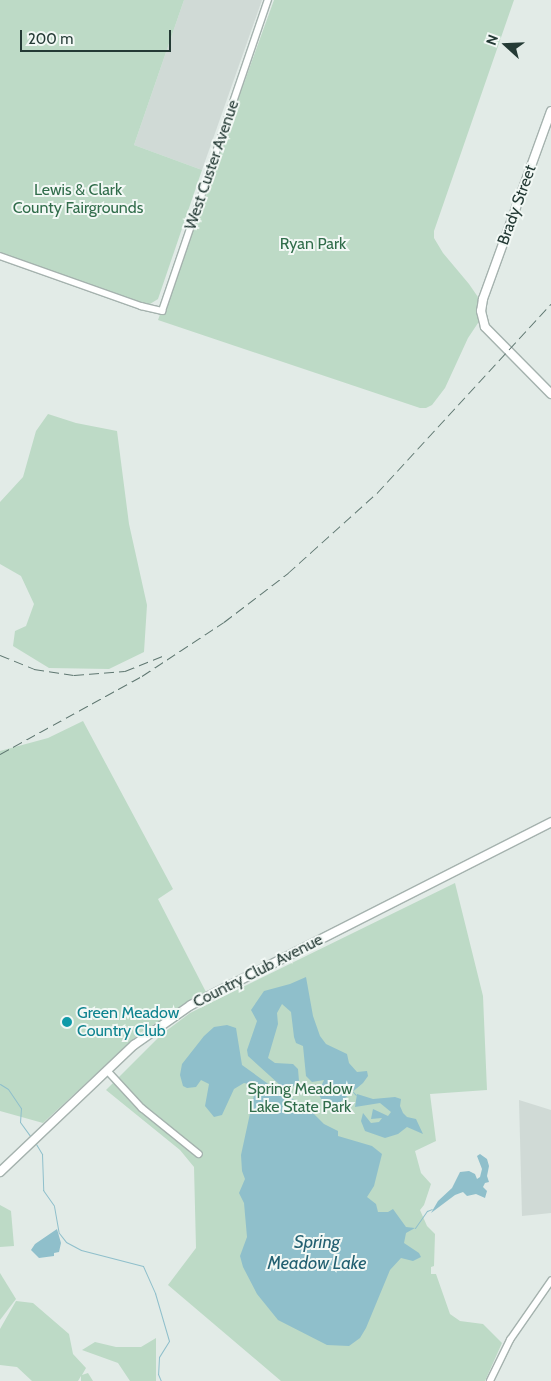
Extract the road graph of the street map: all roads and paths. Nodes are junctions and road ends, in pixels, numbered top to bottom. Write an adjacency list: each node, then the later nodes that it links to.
1 (268, 0): 4 (street, West Custer Avenue)
2 (551, 111): 3 (street, Brady Street)
3 (548, 132): 5 (street, Brady Street)
4 (0, 256)
5 (551, 394)
6 (551, 822): 7 (street, Country Club Avenue)
7 (107, 1070): 8 (street); 9 (street, Country Club Avenue)
8 (199, 1154)
9 (0, 1172)
10 (551, 1282): 11 (street)
11 (490, 1381)

